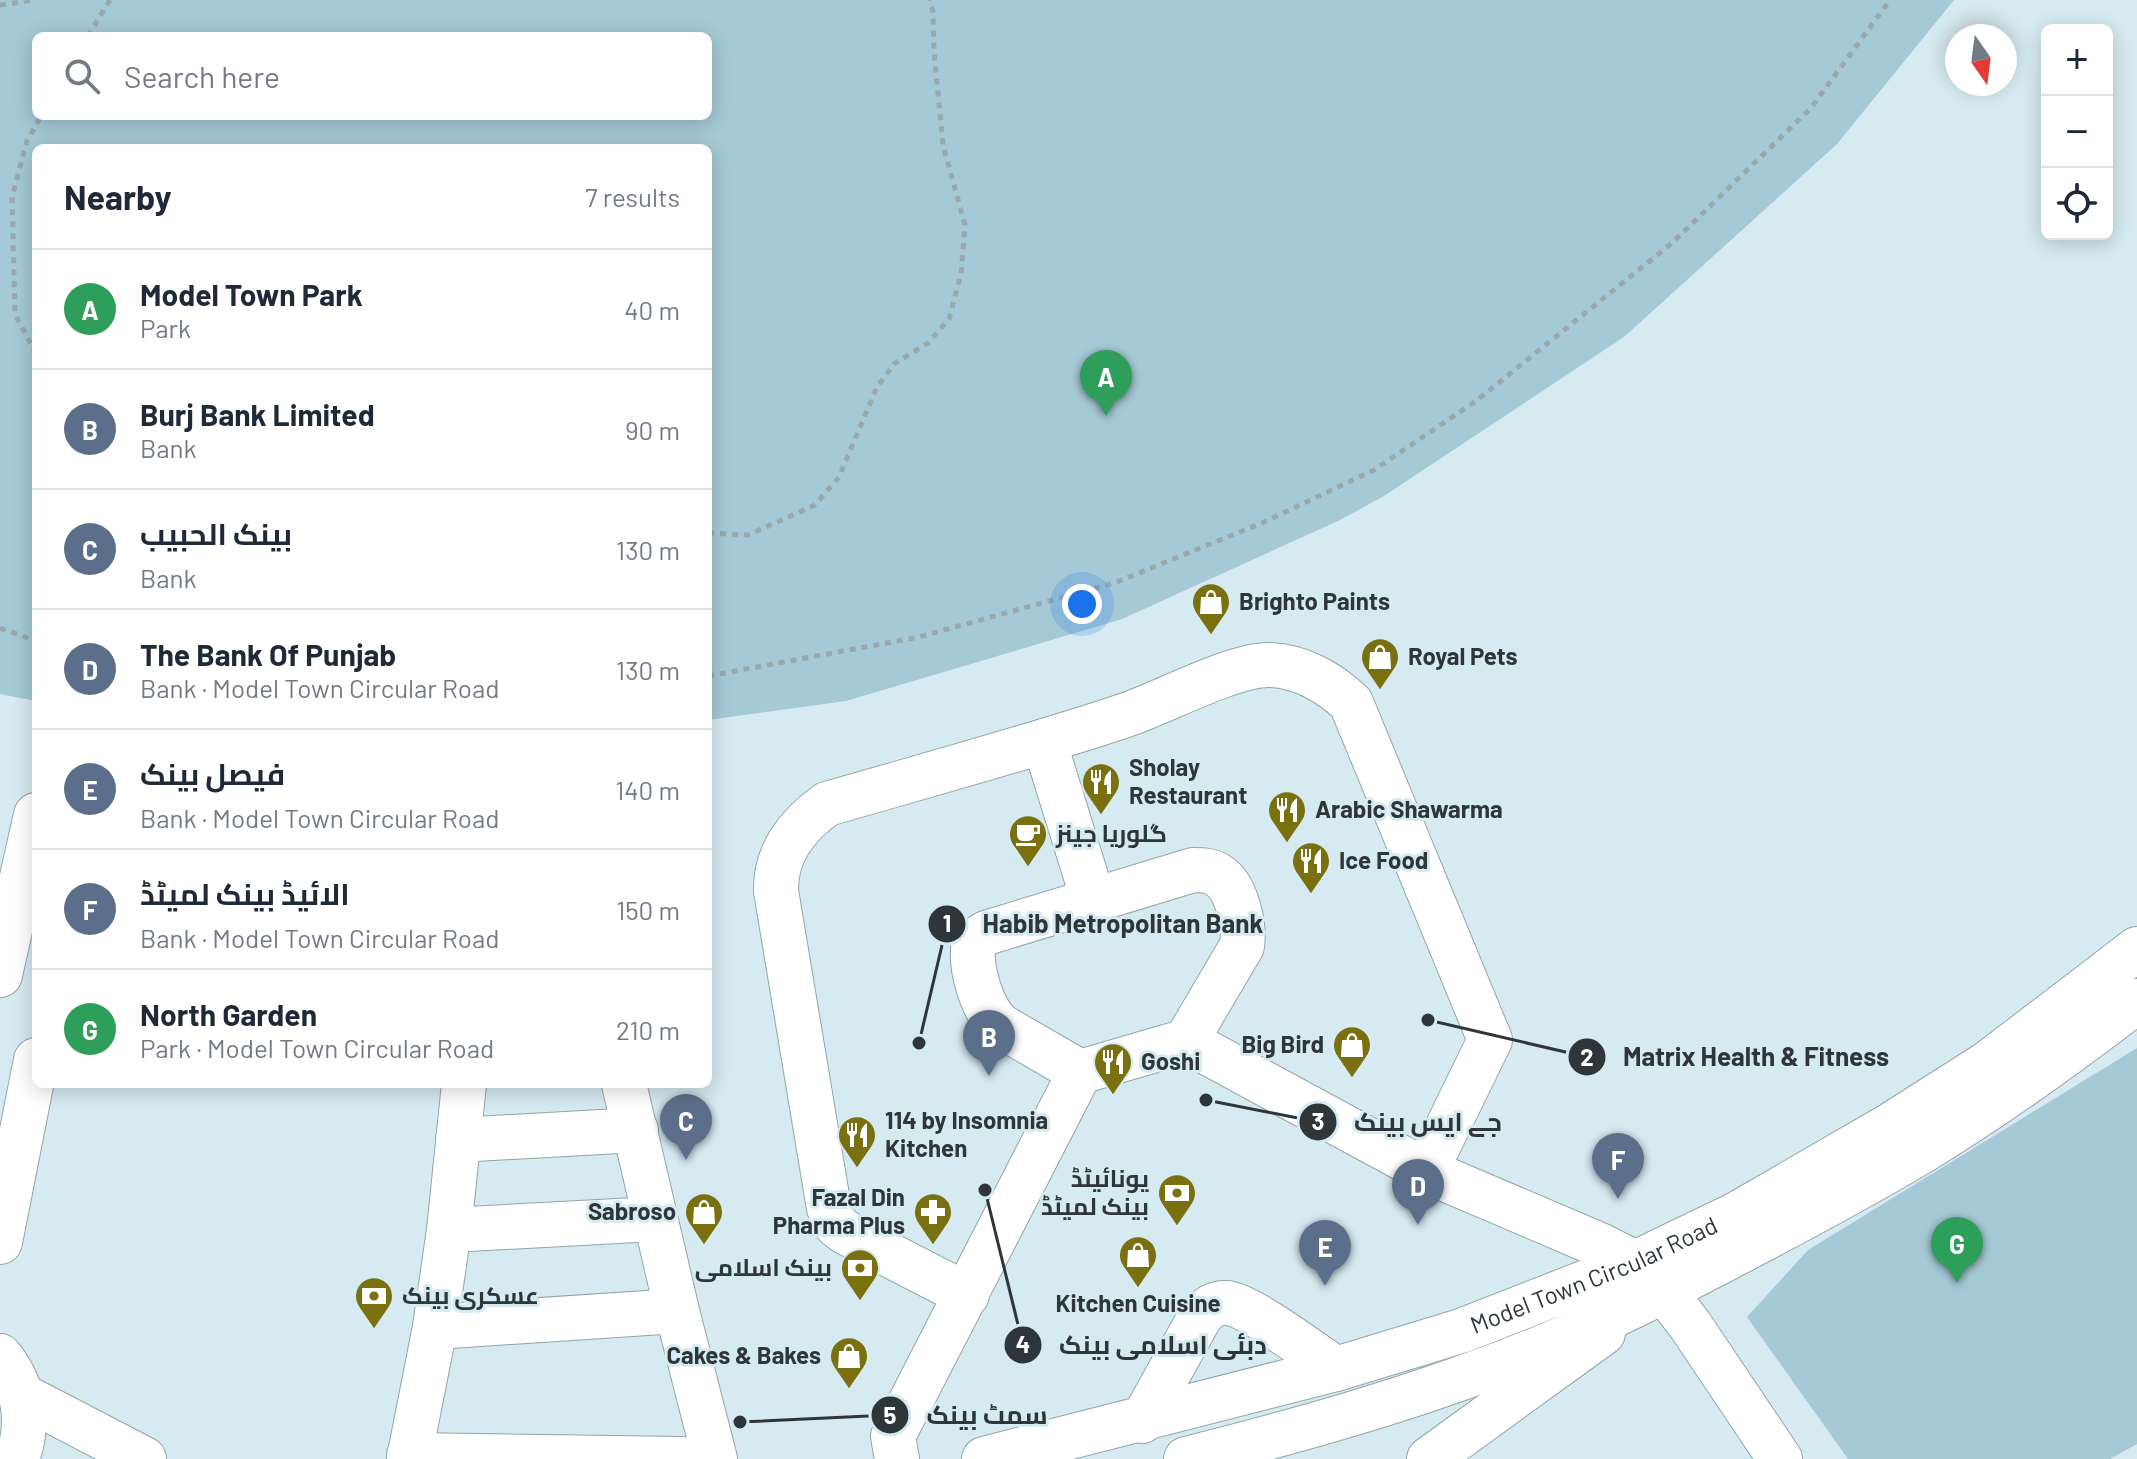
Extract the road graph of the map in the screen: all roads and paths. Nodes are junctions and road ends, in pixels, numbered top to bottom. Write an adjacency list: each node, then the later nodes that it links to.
1 (33, 0): 5 (path)
2 (110, 0): 6 (path)
3 (930, 0): 9 (path)
4 (1890, 0): 12 (path)
5 (0, 5)
6 (90, 32)
7 (39, 120): 8 (path)
8 (32, 346)
9 (712, 533)
10 (0, 628): 11 (path)
11 (32, 640)
12 (712, 675)
13 (1044, 741): 15 (street); 26 (street); 31 (street)
14 (32, 833): 17 (street)
15 (1093, 899): 19 (street); 20 (street)
16 (2137, 949): 30 (street, Model Town Circular Road)
17 (0, 975)
18 (2137, 1001): 30 (street, Model Town Circular Road)
19 (1186, 1041): 20 (street); 26 (street)
20 (1080, 1072): 31 (street)
21 (32, 1080): 29 (street)
22 (464, 1088): 25 (street)
23 (625, 1088): 24 (street)
24 (636, 1130): 25 (street); 27 (street)
25 (458, 1140): 28 (street)
26 (1426, 1171): 30 (street)
27 (655, 1219): 28 (street); 32 (street)
28 (449, 1230): 33 (street)
29 (0, 1242)
30 (1650, 1277): 35 (street, Model Town Circular Road); 45 (street, Model Town Circular Road); 46 (street); 47 (street)
31 (967, 1295): 43 (street)
32 (677, 1311): 33 (street); 42 (street)
33 (435, 1327): 38 (street)
34 (0, 1356): 36 (street)
35 (1336, 1369): 37 (street, Model Town Circular Road); 37 (street)
36 (21, 1395): 39 (street); 40 (street)
37 (1142, 1421): 44 (street, Model Town Circular Road)
38 (409, 1457): 41 (street)
39 (17, 1459)
40 (144, 1459)
41 (682, 1459)
42 (715, 1459)
43 (897, 1459)
44 (984, 1459)
45 (1186, 1459)
46 (1429, 1459)
47 (1780, 1459)

